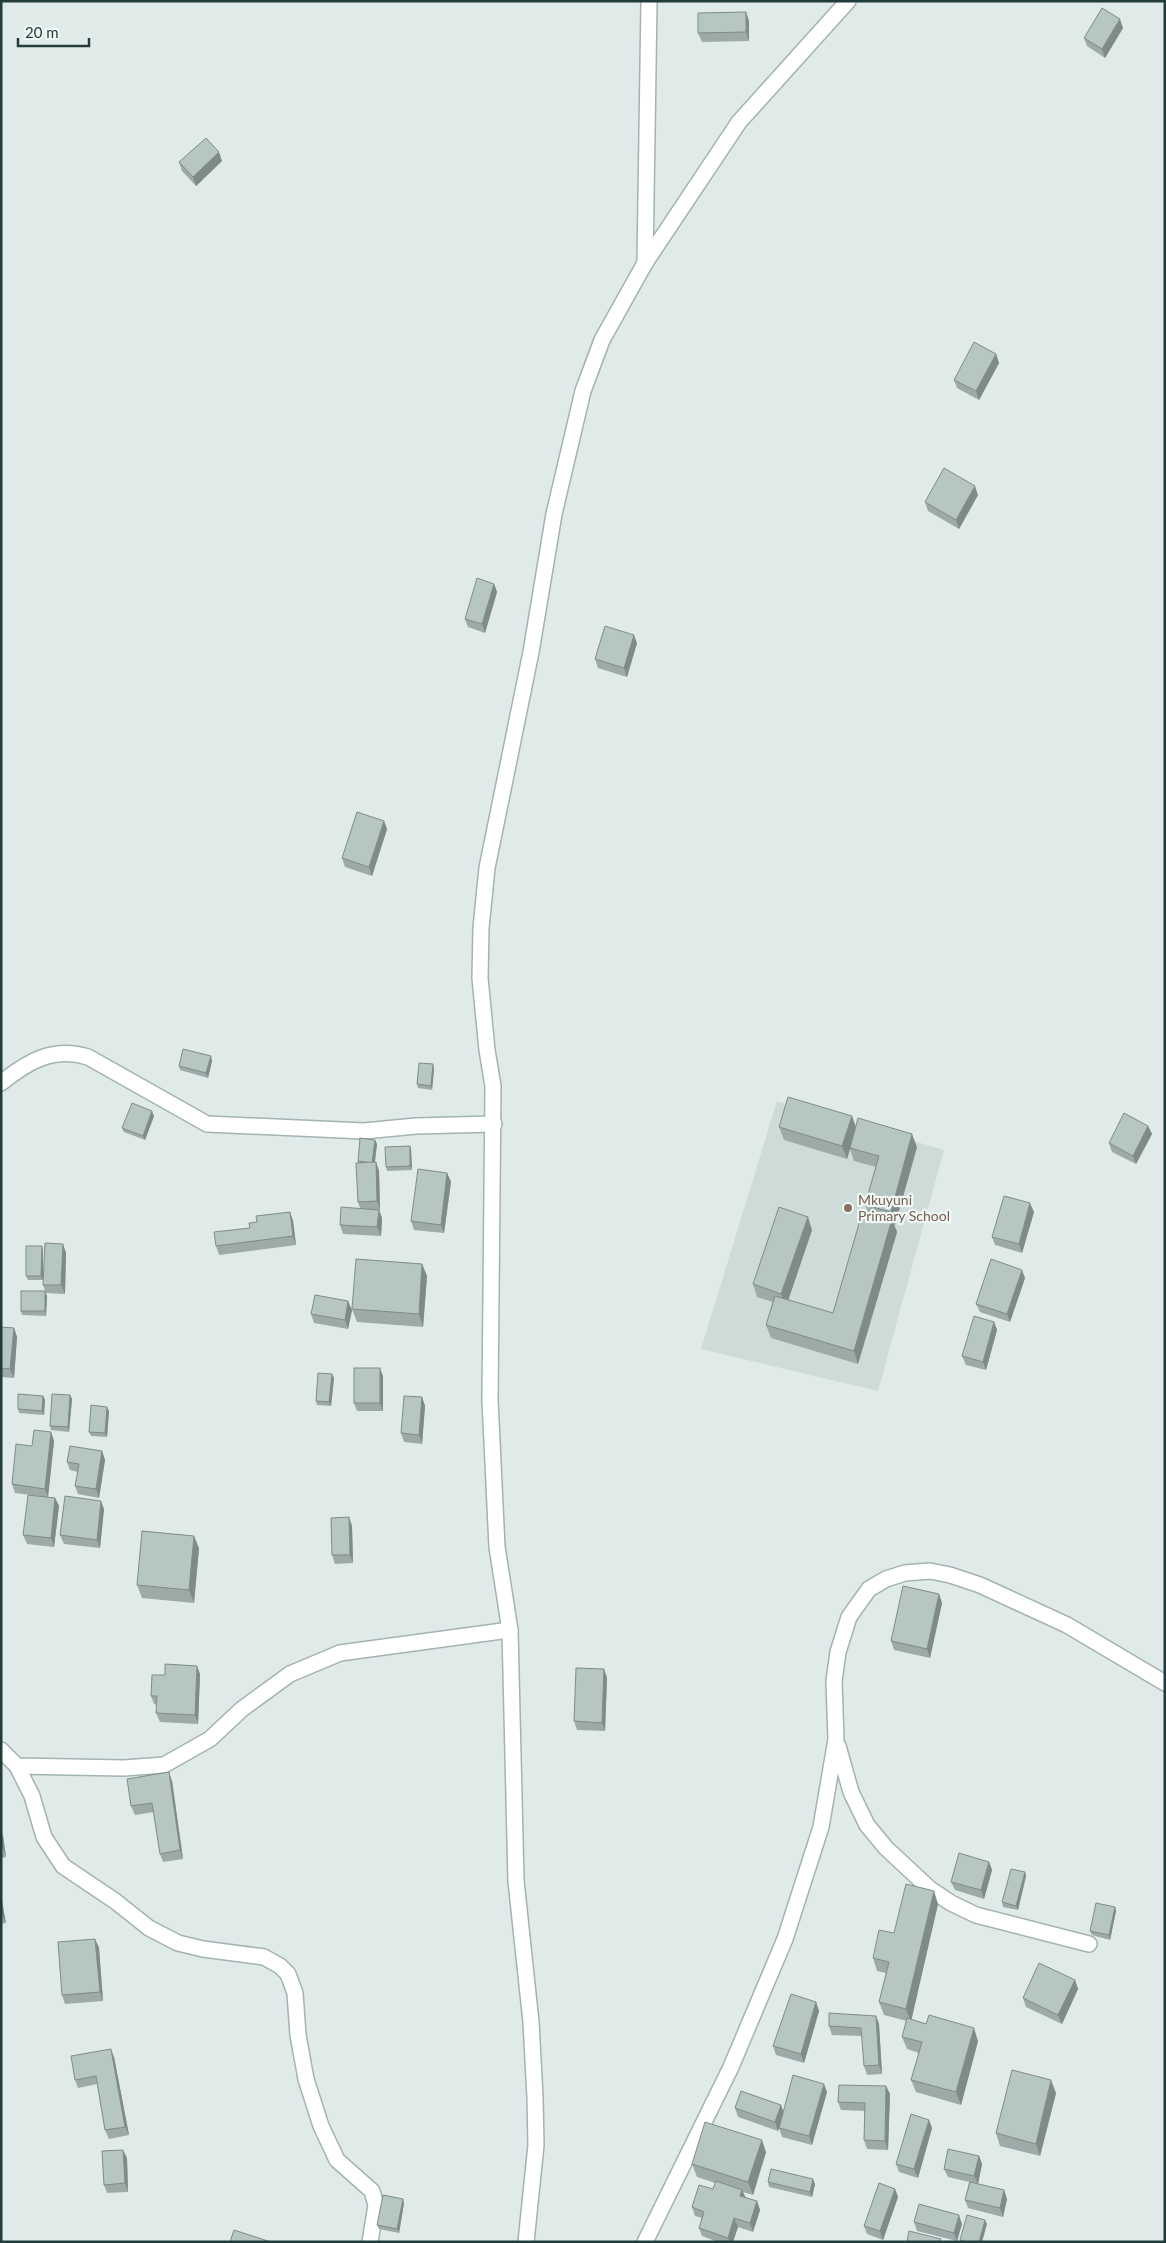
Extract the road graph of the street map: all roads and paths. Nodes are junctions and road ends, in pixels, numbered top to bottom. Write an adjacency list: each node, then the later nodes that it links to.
1 (649, 1): 3 (street)
2 (848, 1): 3 (street)
3 (645, 263): 5 (street)
4 (1, 1083): 5 (street)
5 (494, 1124): 6 (street)
6 (510, 1630): 10 (street); 13 (street)
7 (1165, 1683): 8 (street)
8 (836, 1740): 11 (street); 14 (street)
9 (1, 1750): 10 (street)
10 (17, 1766): 12 (street)
11 (1089, 1944)
12 (370, 2242)
13 (526, 2242)
14 (645, 2242)

